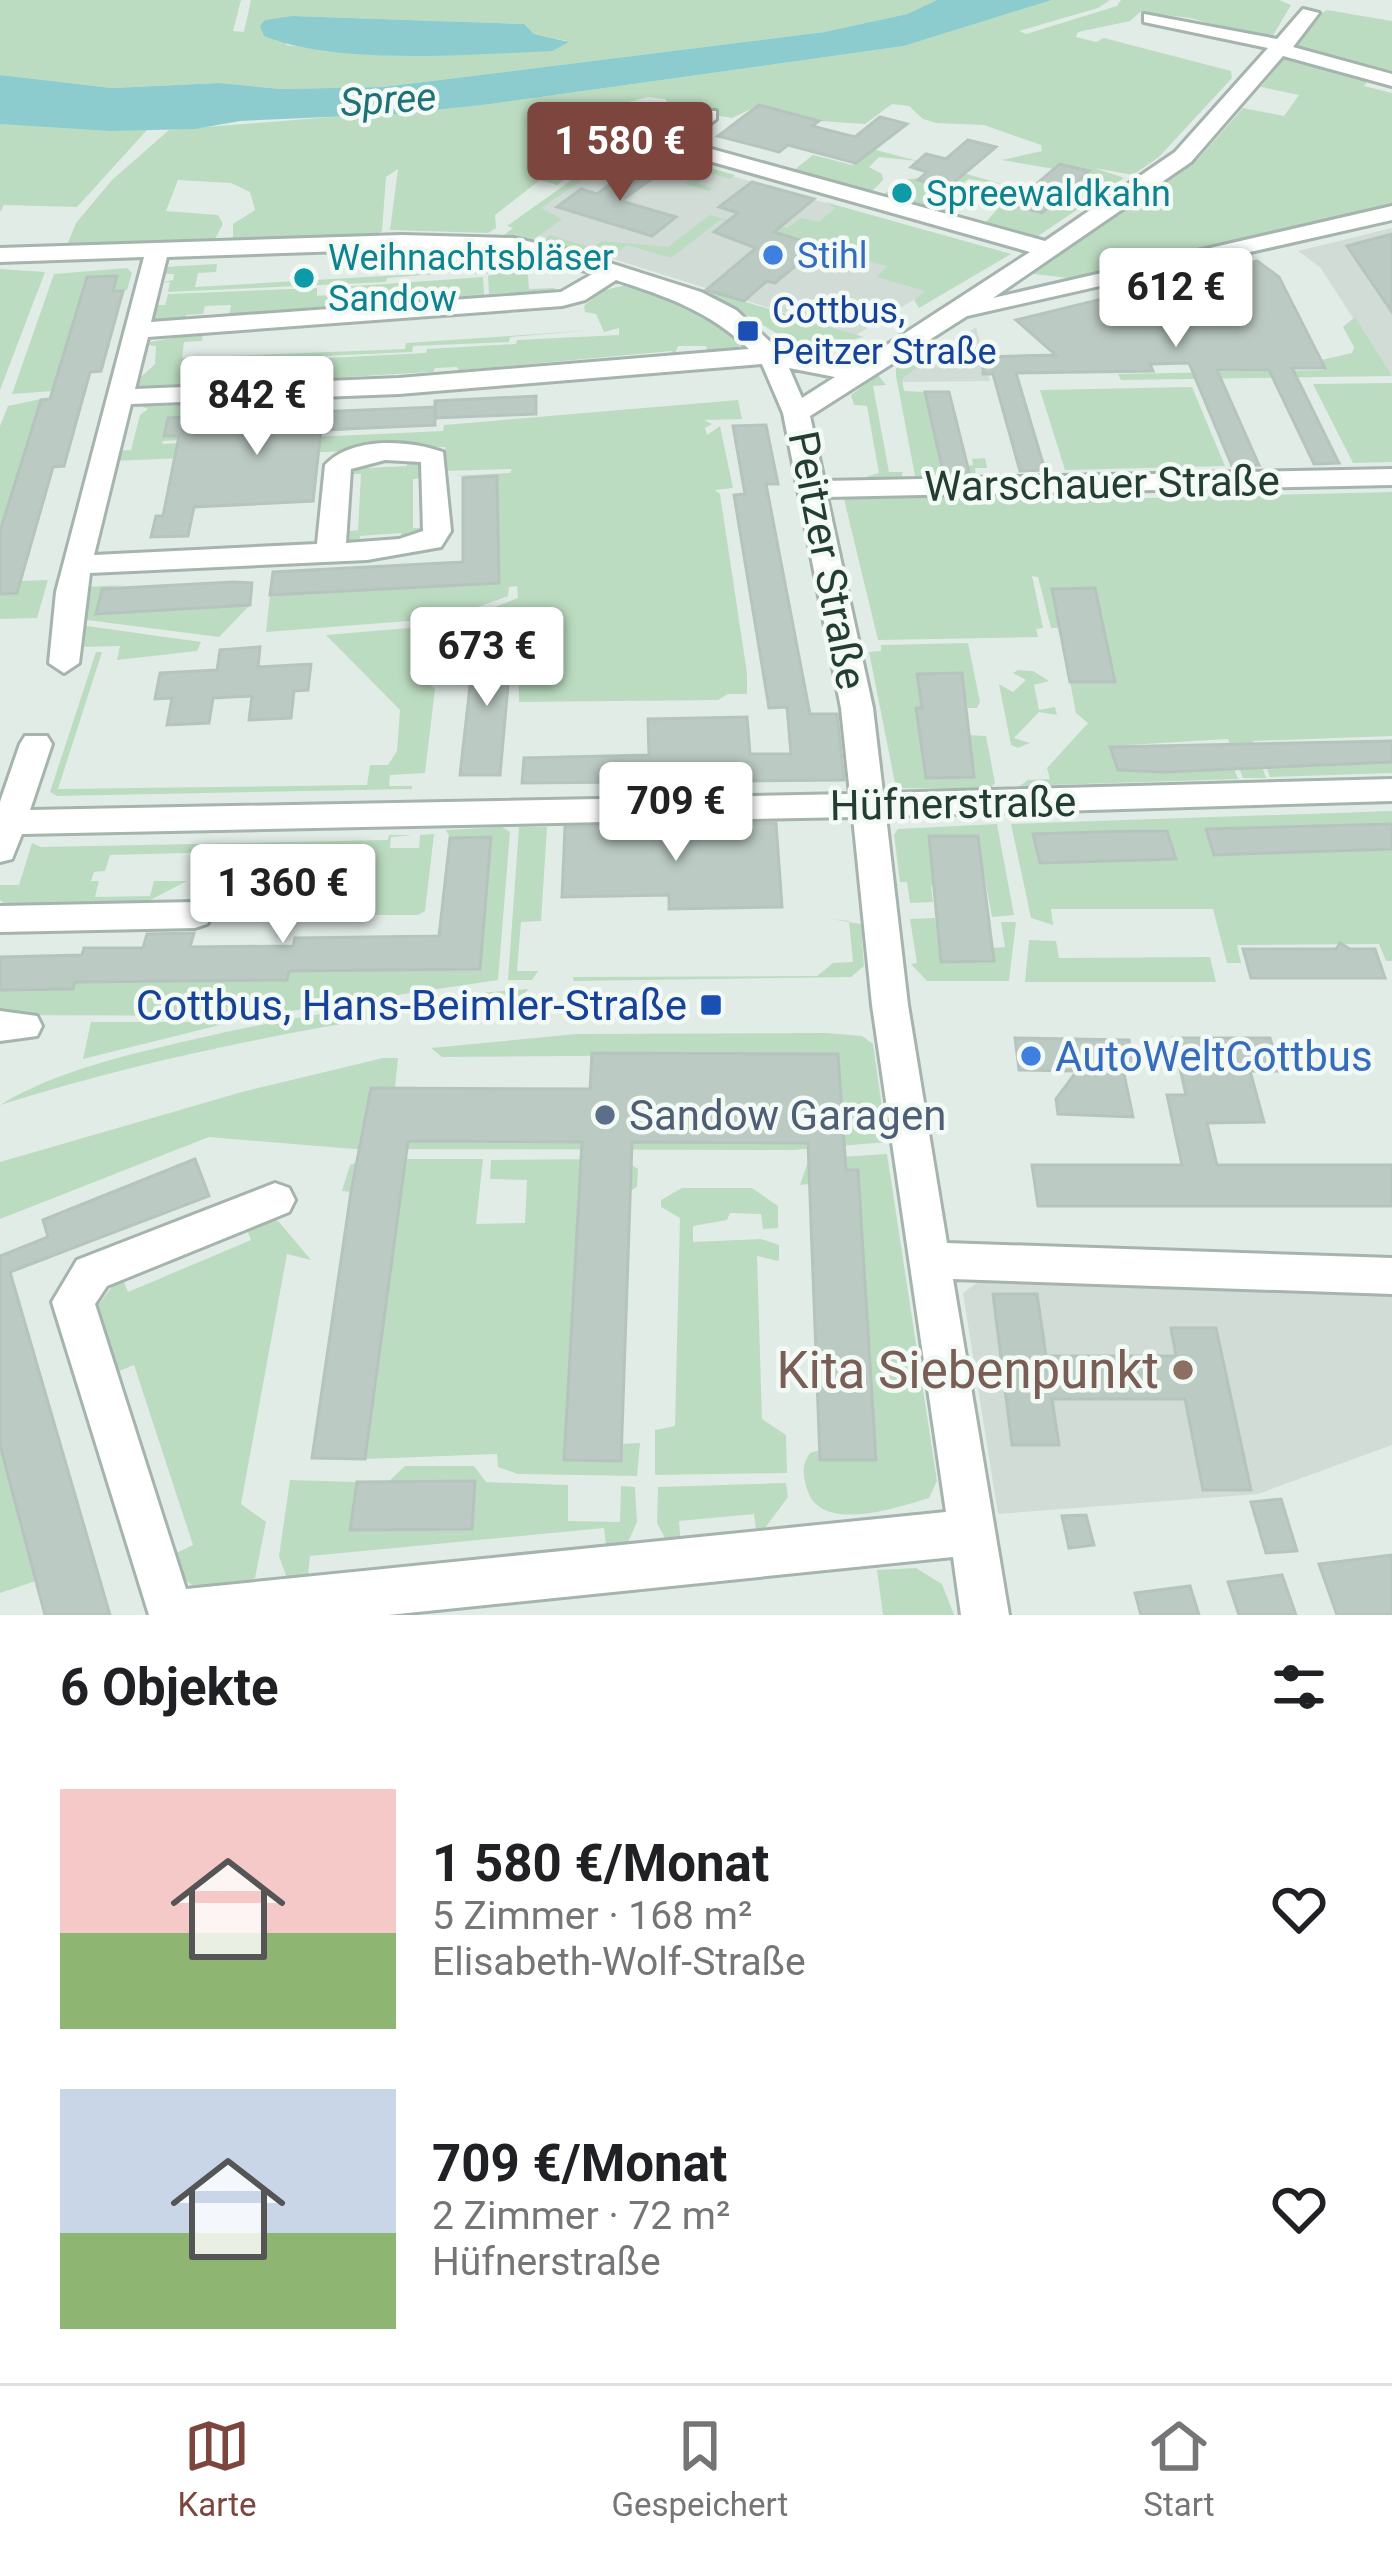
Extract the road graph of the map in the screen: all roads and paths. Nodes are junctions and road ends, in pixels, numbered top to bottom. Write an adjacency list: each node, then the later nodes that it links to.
1 (1310, 13): 3 (street, Peitzer Straße)
2 (1151, 18): 3 (street)
3 (1282, 47): 4 (street); 7 (street, Peitzer Straße)
4 (1392, 80)
5 (709, 115): 7 (street)
6 (1392, 213): 12 (street)
7 (1050, 250): 11 (street, Peitzer Straße)
8 (157, 251): 9 (street); 10 (street); 14 (street)
9 (0, 255)
10 (614, 272): 14 (street); 15 (street)
11 (1009, 276): 12 (street); 13 (street, Peitzer Straße)
12 (1063, 289): 13 (street)
13 (954, 314): 16 (street, Peitzer Straße)
14 (138, 330): 17 (street)
15 (771, 356): 16 (street); 17 (street); 18 (street)
16 (866, 370): 18 (street, Peitzer Straße)
17 (120, 397): 22 (street)
18 (796, 412): 20 (street, Peitzer Straße)
19 (1392, 477): 20 (street, Warschauer Straße)
20 (812, 489): 26 (street, Peitzer Straße)
21 (331, 552): 21 (street); 22 (street)
22 (79, 566): 23 (street)
23 (64, 663)
24 (36, 744): 27 (street)
25 (1392, 790): 26 (street, Hüfnerstraße)
26 (871, 806): 27 (street, Hüfnerstraße); 31 (street, Peitzer Straße)
27 (5, 836)
28 (195, 915): 29 (street)
29 (0, 919)
30 (275, 1200): 33 (street)
31 (930, 1260): 32 (street); 33 (street, Peitzer Straße)
32 (1392, 1276)
33 (971, 1532): 34 (street, Peitzer Straße)
34 (986, 1615)

